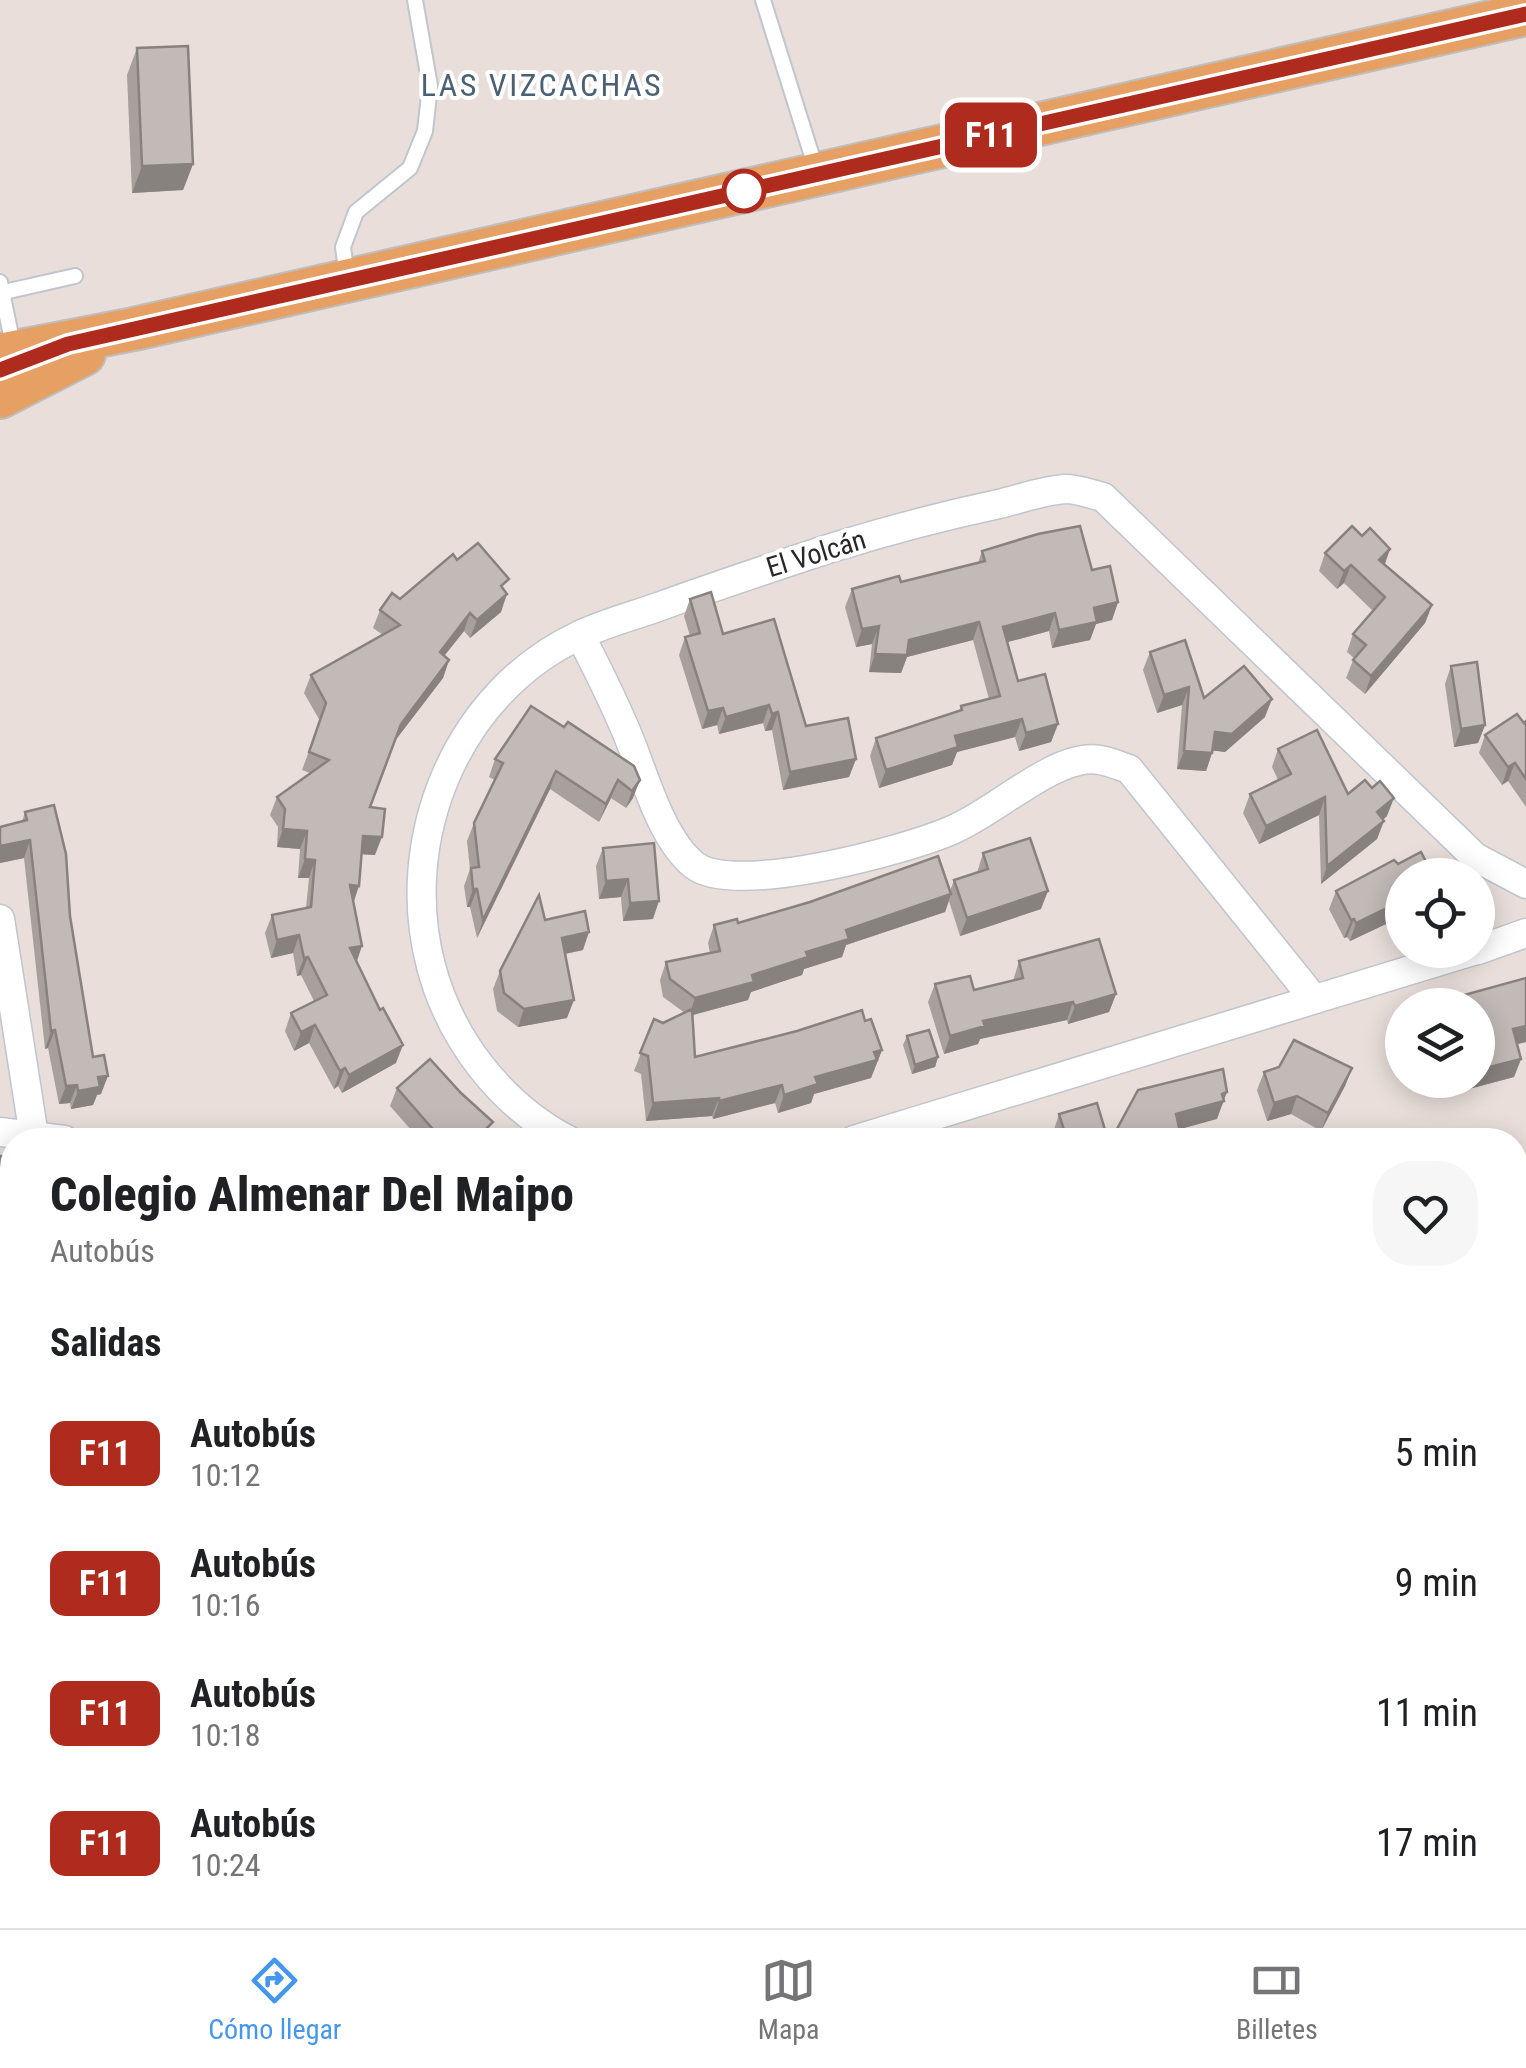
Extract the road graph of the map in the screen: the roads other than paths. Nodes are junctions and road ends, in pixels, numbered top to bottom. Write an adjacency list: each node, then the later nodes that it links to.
1 (415, 0): 6 (lane)
2 (763, 0): 4 (lane)
3 (1526, 14): 4 (main road)
4 (818, 174): 6 (main road)
5 (75, 276): 7 (lane)
6 (347, 280): 8 (main road)
7 (1, 289): 9 (lane)
8 (134, 329): 9 (main road); 10 (main road)
9 (5, 359)
10 (0, 398)
11 (580, 634): 12 (street, El Volcán); 19 (street); 21 (street, El Volcán)
12 (1467, 858)
13 (1495, 873): 14 (street, El Volcán)
14 (1526, 884)
15 (0, 919): 20 (street)
16 (1526, 934): 17 (street)
17 (1495, 944)
18 (1416, 968): 19 (street)
19 (1314, 999): 22 (street)
20 (33, 1128)
21 (549, 1128)
22 (893, 1128)

